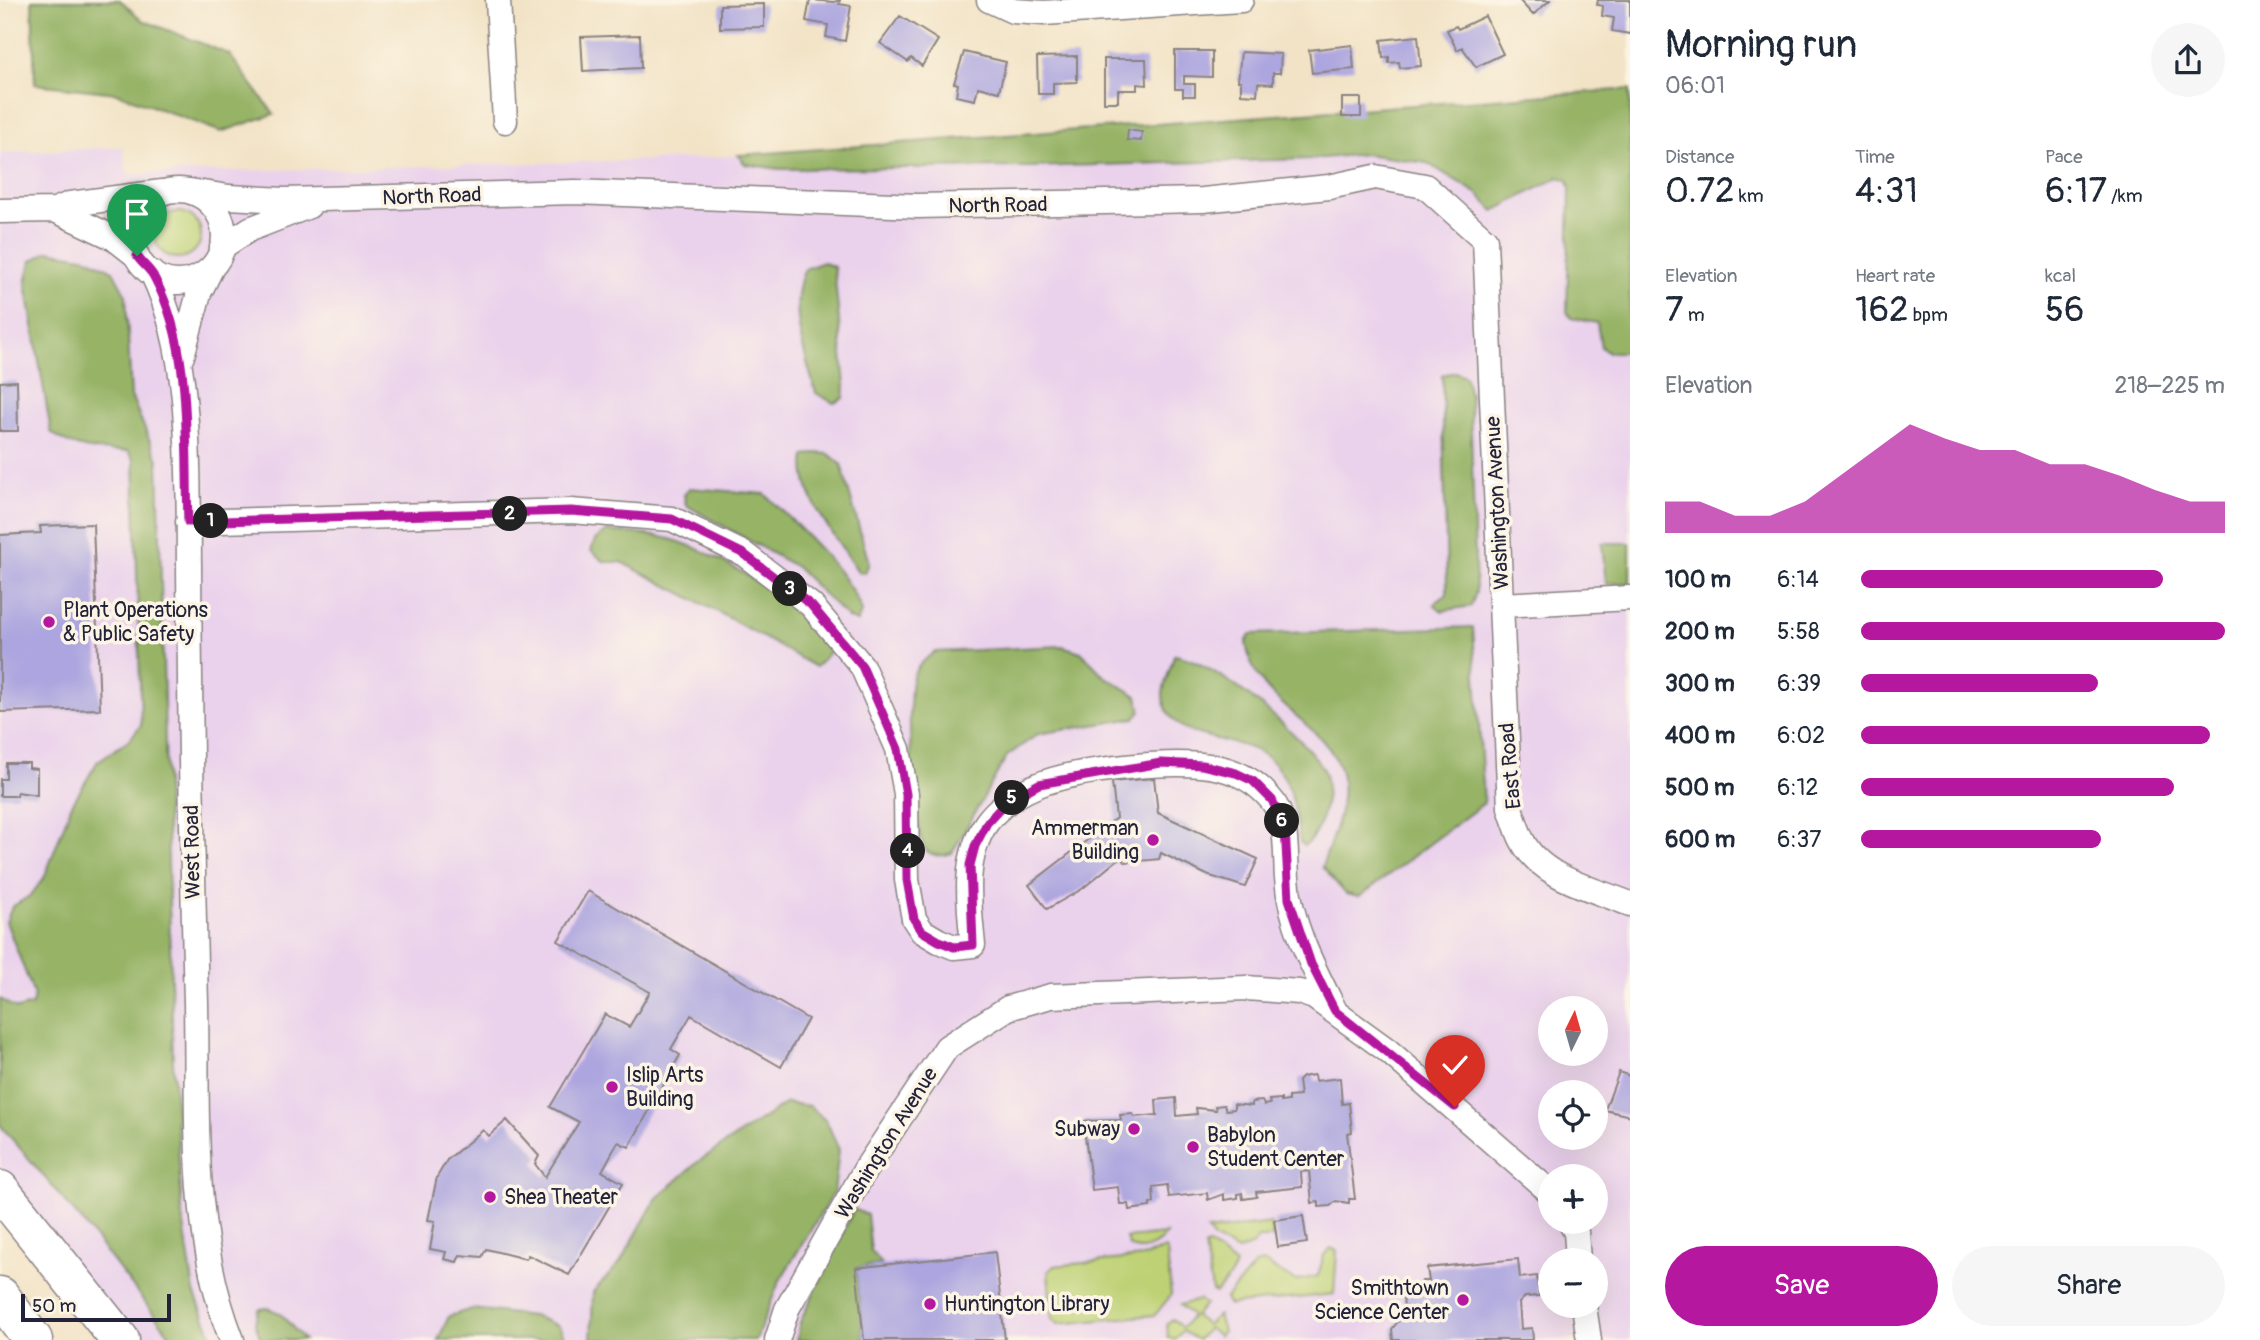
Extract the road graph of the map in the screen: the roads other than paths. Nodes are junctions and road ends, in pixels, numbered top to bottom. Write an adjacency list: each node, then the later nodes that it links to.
1 (498, 0): 4 (street)
2 (989, 0): 3 (street)
3 (1241, 0)
4 (505, 121)
5 (190, 191): 6 (street); 7 (street, North Road); 10 (street)
6 (164, 192): 8 (street); 11 (street)
7 (330, 199): 10 (street, North Road); 13 (street, North Road)
8 (55, 210): 9 (street); 11 (street)
9 (0, 211)
10 (217, 257): 11 (street); 12 (street, West Road)
11 (144, 265): 12 (street, West Road)
12 (181, 360): 14 (street, West Road)
13 (1493, 399): 16 (street, Washington Avenue)
14 (188, 522): 18 (street, Washington Avenue); 25 (street, West Road)
15 (1630, 598): 16 (street, Washington Avenue)
16 (1502, 605): 17 (street, East Road)
17 (1630, 904)
18 (1335, 1011): 19 (street, Washington Avenue); 26 (street, Washington Avenue)
19 (1538, 1181)
20 (0, 1190): 24 (highway)
21 (0, 1296): 23 (highway)
22 (1586, 1318): 27 (street)
23 (33, 1340)
24 (120, 1340)
25 (232, 1340)
26 (777, 1340)
27 (1589, 1340)

